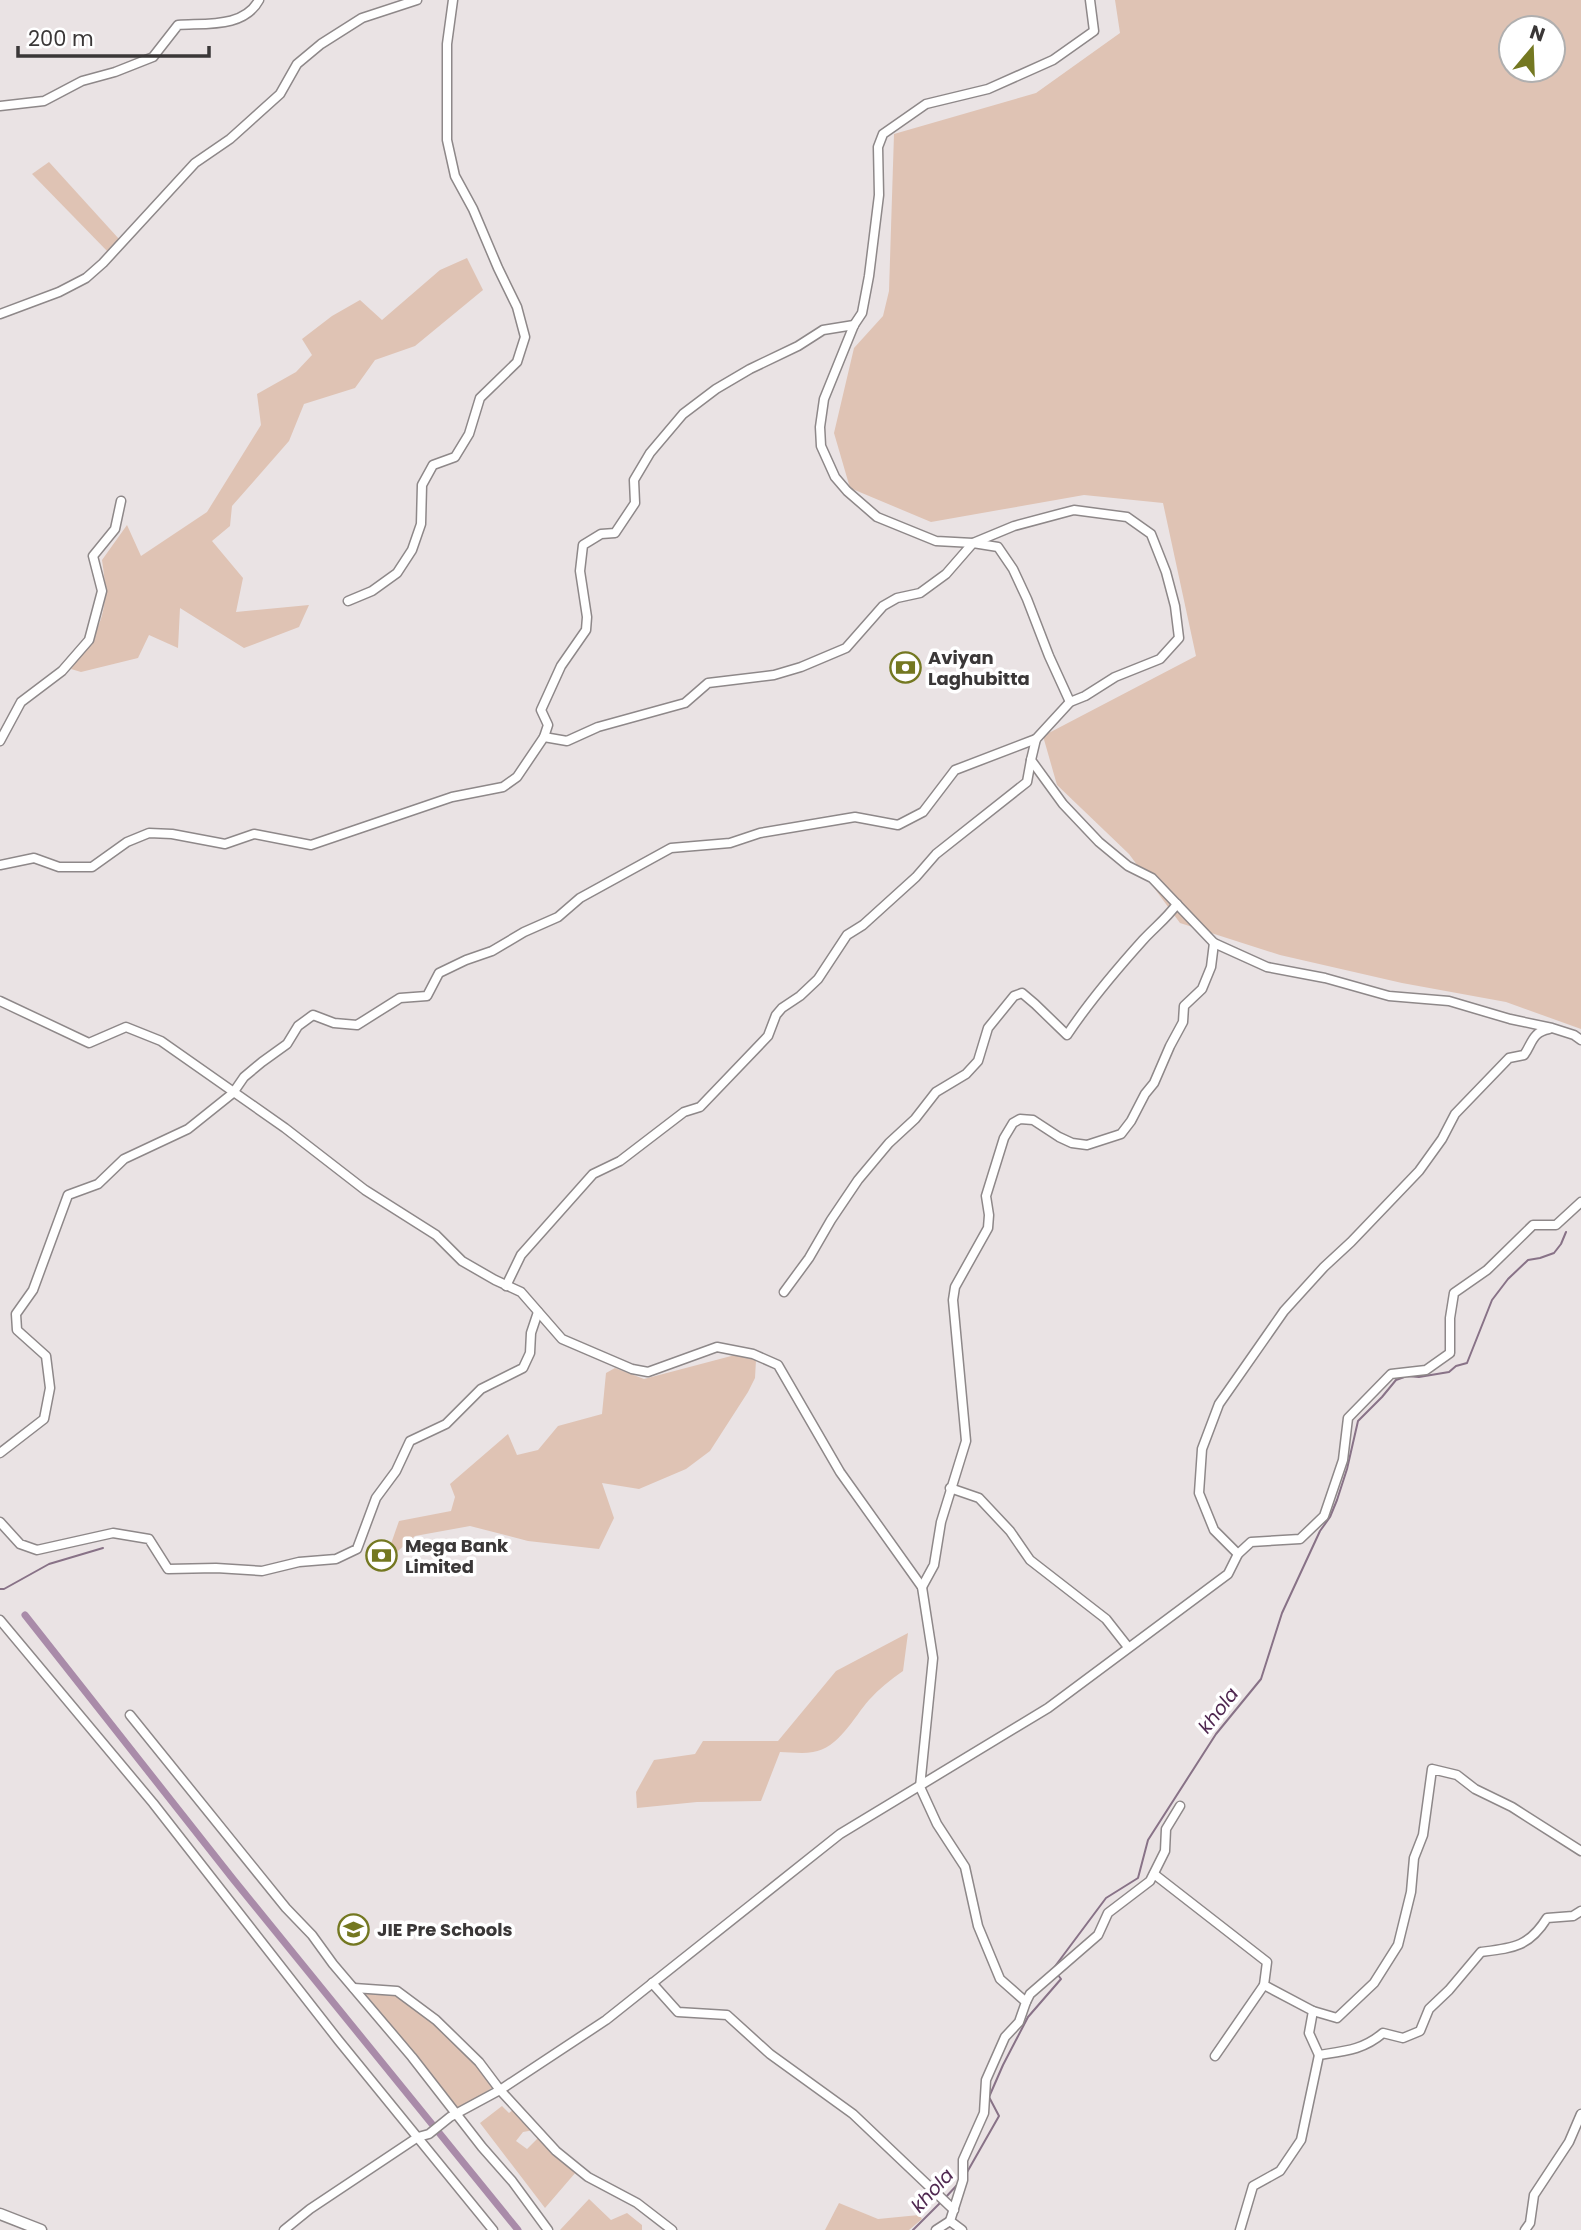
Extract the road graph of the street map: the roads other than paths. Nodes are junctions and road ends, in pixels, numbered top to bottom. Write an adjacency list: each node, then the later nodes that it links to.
1 (259, 0): 5 (street)
2 (417, 0): 6 (street)
3 (453, 0): 10 (street)
4 (1090, 0): 7 (street)
5 (0, 106)
6 (0, 314)
7 (854, 325): 9 (street); 12 (street)
8 (121, 501): 14 (street)
9 (972, 543): 11 (street); 11 (street); 12 (street)
10 (348, 601)
11 (1070, 702): 13 (street)
12 (544, 737): 16 (street)
13 (1036, 739): 15 (street); 22 (street)
14 (0, 741)
15 (1031, 760): 17 (street); 24 (street)
16 (0, 865)
17 (1177, 904): 18 (street); 25 (street)
18 (1214, 943): 20 (street); 28 (street)
19 (0, 1001): 22 (street)
20 (1552, 1028): 21 (street); 30 (street)
21 (1581, 1040)
22 (233, 1093): 24 (street); 27 (street)
23 (1581, 1202): 30 (street)
24 (506, 1286): 26 (street)
25 (784, 1292)
26 (538, 1312): 29 (street); 31 (street)
27 (0, 1453)
28 (950, 1488): 31 (street); 33 (street)
29 (0, 1522)
30 (1238, 1554): 33 (street)
31 (922, 1587): 35 (street)
32 (0, 1620): 50 (street)
33 (1128, 1647): 35 (street)
34 (130, 1715): 42 (street)
35 (920, 1787): 40 (street); 43 (street)
36 (1180, 1806): 38 (street)
37 (1581, 1852): 44 (street)
38 (1154, 1874): 41 (street); 43 (street)
39 (1581, 1911): 45 (street)
40 (652, 1983): 47 (street); 51 (street)
41 (1264, 1985): 44 (street); 46 (street)
42 (354, 1988): 47 (street); 49 (street)
43 (1026, 2002): 51 (street)
44 (1312, 2011): 45 (street)
45 (1319, 2055): 61 (street)
46 (1216, 2056)
47 (500, 2090): 49 (street); 58 (street)
48 (1581, 2114): 62 (street)
49 (453, 2115): 50 (street); 57 (street)
50 (418, 2137): 55 (street); 56 (street)
51 (954, 2210): 53 (street)
52 (0, 2214): 54 (street)
53 (950, 2221): 59 (street); 60 (street)
54 (41, 2230)
55 (284, 2230)
56 (493, 2230)
57 (548, 2230)
58 (672, 2230)
59 (936, 2230)
60 (962, 2230)
61 (1240, 2230)
62 (1525, 2230)

